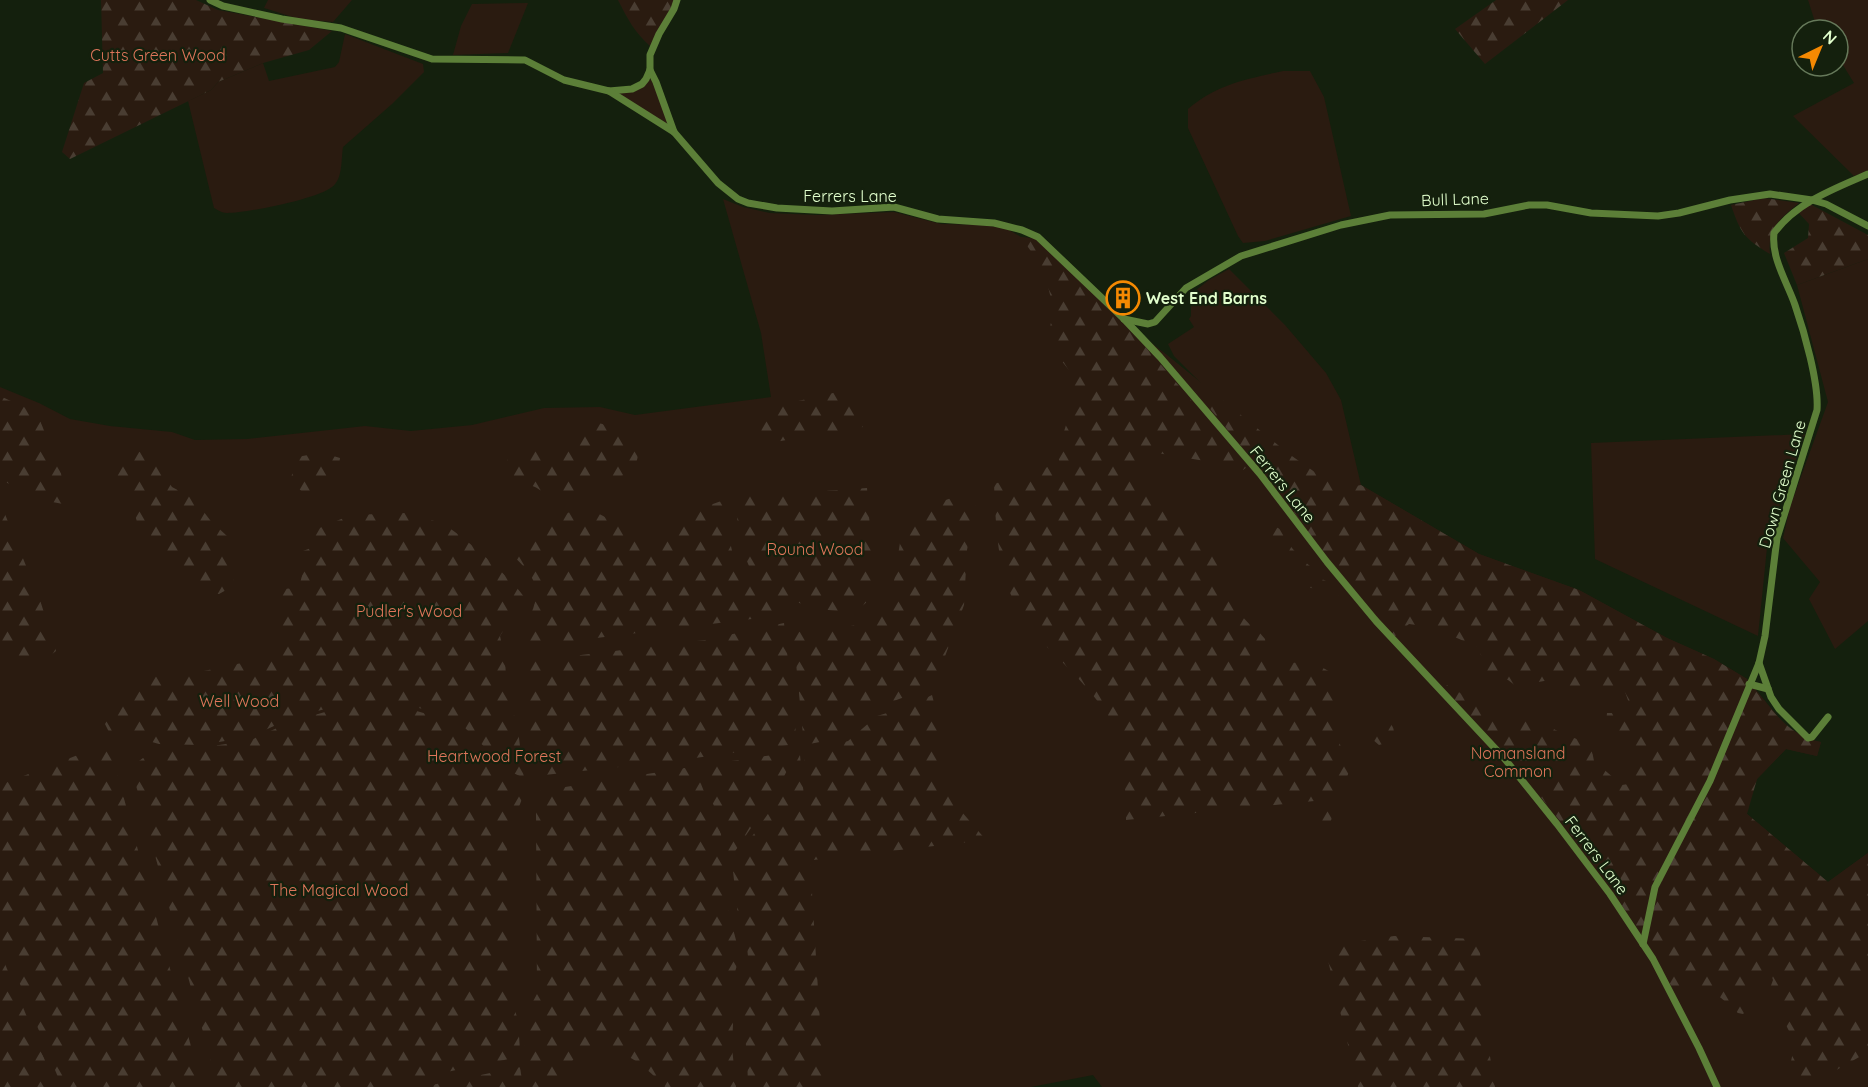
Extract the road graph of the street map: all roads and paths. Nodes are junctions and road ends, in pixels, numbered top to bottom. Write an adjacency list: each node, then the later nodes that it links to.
1 (210, 0): 4 (street)
2 (677, 0): 3 (street)
3 (650, 70): 4 (street); 5 (street, Ferrers Lane)
4 (609, 91): 5 (street, Ferrers Lane)
5 (674, 132): 9 (street, Ferrers Lane)
6 (1868, 174): 7 (street, Down Green Lane)
7 (1812, 200): 8 (street); 9 (street, Bull Lane); 10 (street, Down Green Lane)
8 (1868, 226)
9 (1124, 319): 14 (street, Ferrers Lane)
10 (1759, 663): 11 (street, Down Green Lane); 12 (street)
11 (1749, 684): 12 (street); 14 (street, Down Green Lane)
12 (1768, 689): 13 (street)
13 (1828, 717)
14 (1643, 944): 15 (street, Ferrers Lane)
15 (1717, 1087)

